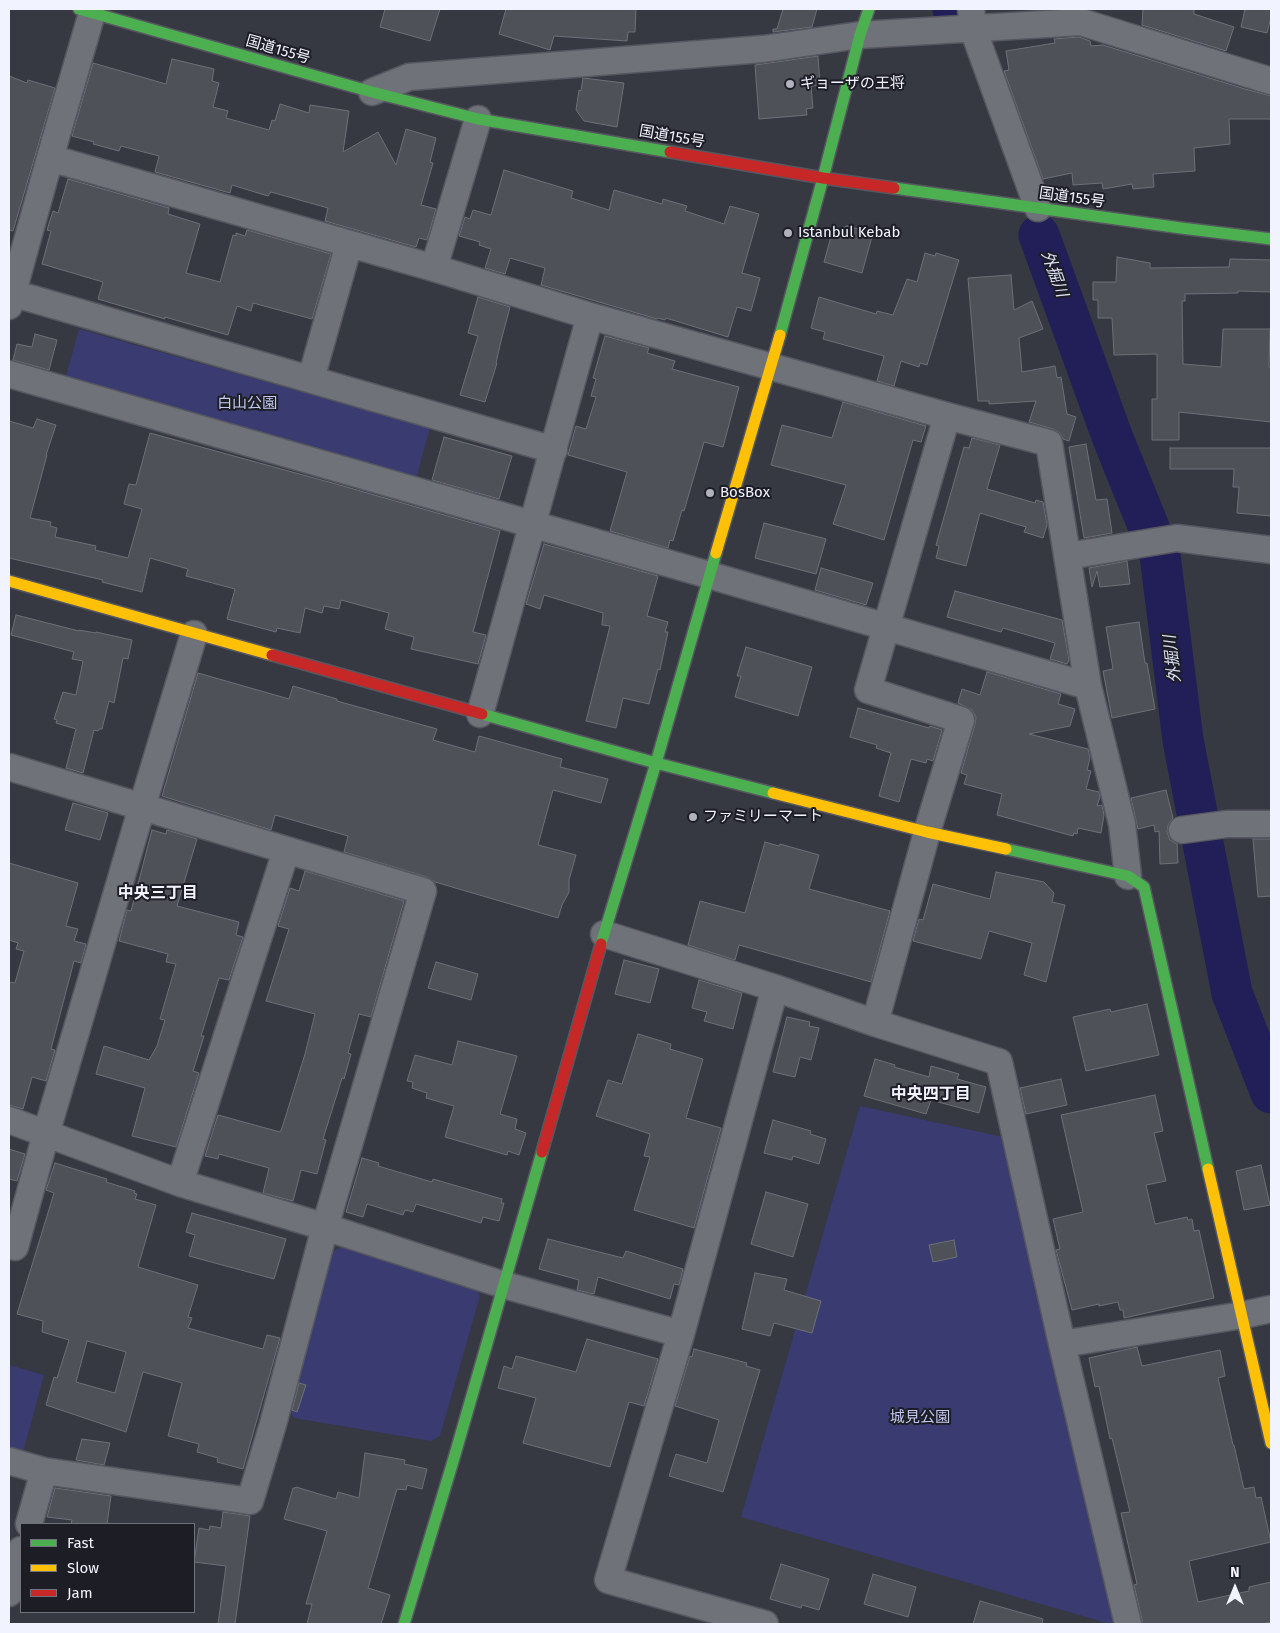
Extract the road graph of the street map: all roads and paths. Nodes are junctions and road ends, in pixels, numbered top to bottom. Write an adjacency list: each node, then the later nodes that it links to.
1 (869, 9): 4 (main road)
2 (86, 11): 6 (main road, 国道155号); 8 (street)
3 (972, 19): 4 (street); 5 (street); 10 (street)
4 (860, 35): 6 (street); 9 (main road)
5 (1271, 81)
6 (372, 92): 7 (main road, 国道155号)
7 (478, 119): 9 (main road, 国道155号); 13 (street)
8 (50, 158): 12 (street); 14 (street)
9 (823, 178): 10 (main road, 国道155号); 16 (main road)
10 (1038, 208): 11 (main road, 国道155号)
11 (1271, 239)
12 (349, 244): 13 (street); 18 (street)
13 (434, 268): 15 (street)
14 (10, 300): 18 (street)
15 (590, 316): 16 (street); 20 (street)
16 (771, 366): 19 (street); 24 (main road)
17 (9, 374): 21 (street)
18 (311, 380): 20 (street)
19 (947, 416): 23 (street); 26 (street)
20 (554, 450): 21 (street)
21 (533, 524): 24 (street); 29 (street)
22 (1271, 550): 23 (street)
23 (1068, 556): 28 (street)
24 (709, 575): 26 (street); 30 (main road)
25 (9, 581): 27 (main road)
26 (886, 627): 28 (street); 35 (street)
27 (194, 634): 29 (main road); 32 (street)
28 (1088, 686): 37 (street)
29 (480, 714): 30 (main road)
30 (656, 763): 35 (main road); 38 (main road)
31 (9, 768): 32 (street)
32 (142, 807): 36 (street); 42 (street)
33 (1271, 824): 34 (street)
34 (1182, 830)
35 (927, 832): 37 (main road); 40 (street)
36 (286, 851): 43 (street); 44 (street)
37 (1128, 876): 48 (main road)
38 (604, 934): 39 (street); 46 (main road)
39 (775, 988): 40 (street); 49 (street)
40 (875, 1023): 50 (street)
41 (9, 1120): 42 (street)
42 (46, 1134): 43 (street); 45 (street)
43 (180, 1183): 44 (street)
44 (325, 1227): 46 (street); 53 (street)
45 (9, 1245)
46 (504, 1285): 49 (street); 57 (main road)
47 (1271, 1309): 48 (street)
48 (1243, 1315): 50 (street); 51 (main road)
49 (681, 1334): 58 (street)
50 (1062, 1344): 59 (street)
51 (1271, 1443)
52 (9, 1461): 53 (street)
53 (44, 1471): 54 (street)
54 (29, 1523)
55 (20, 1554): 56 (street)
56 (9, 1593)
57 (404, 1624)
58 (765, 1624)
59 (1128, 1624)

